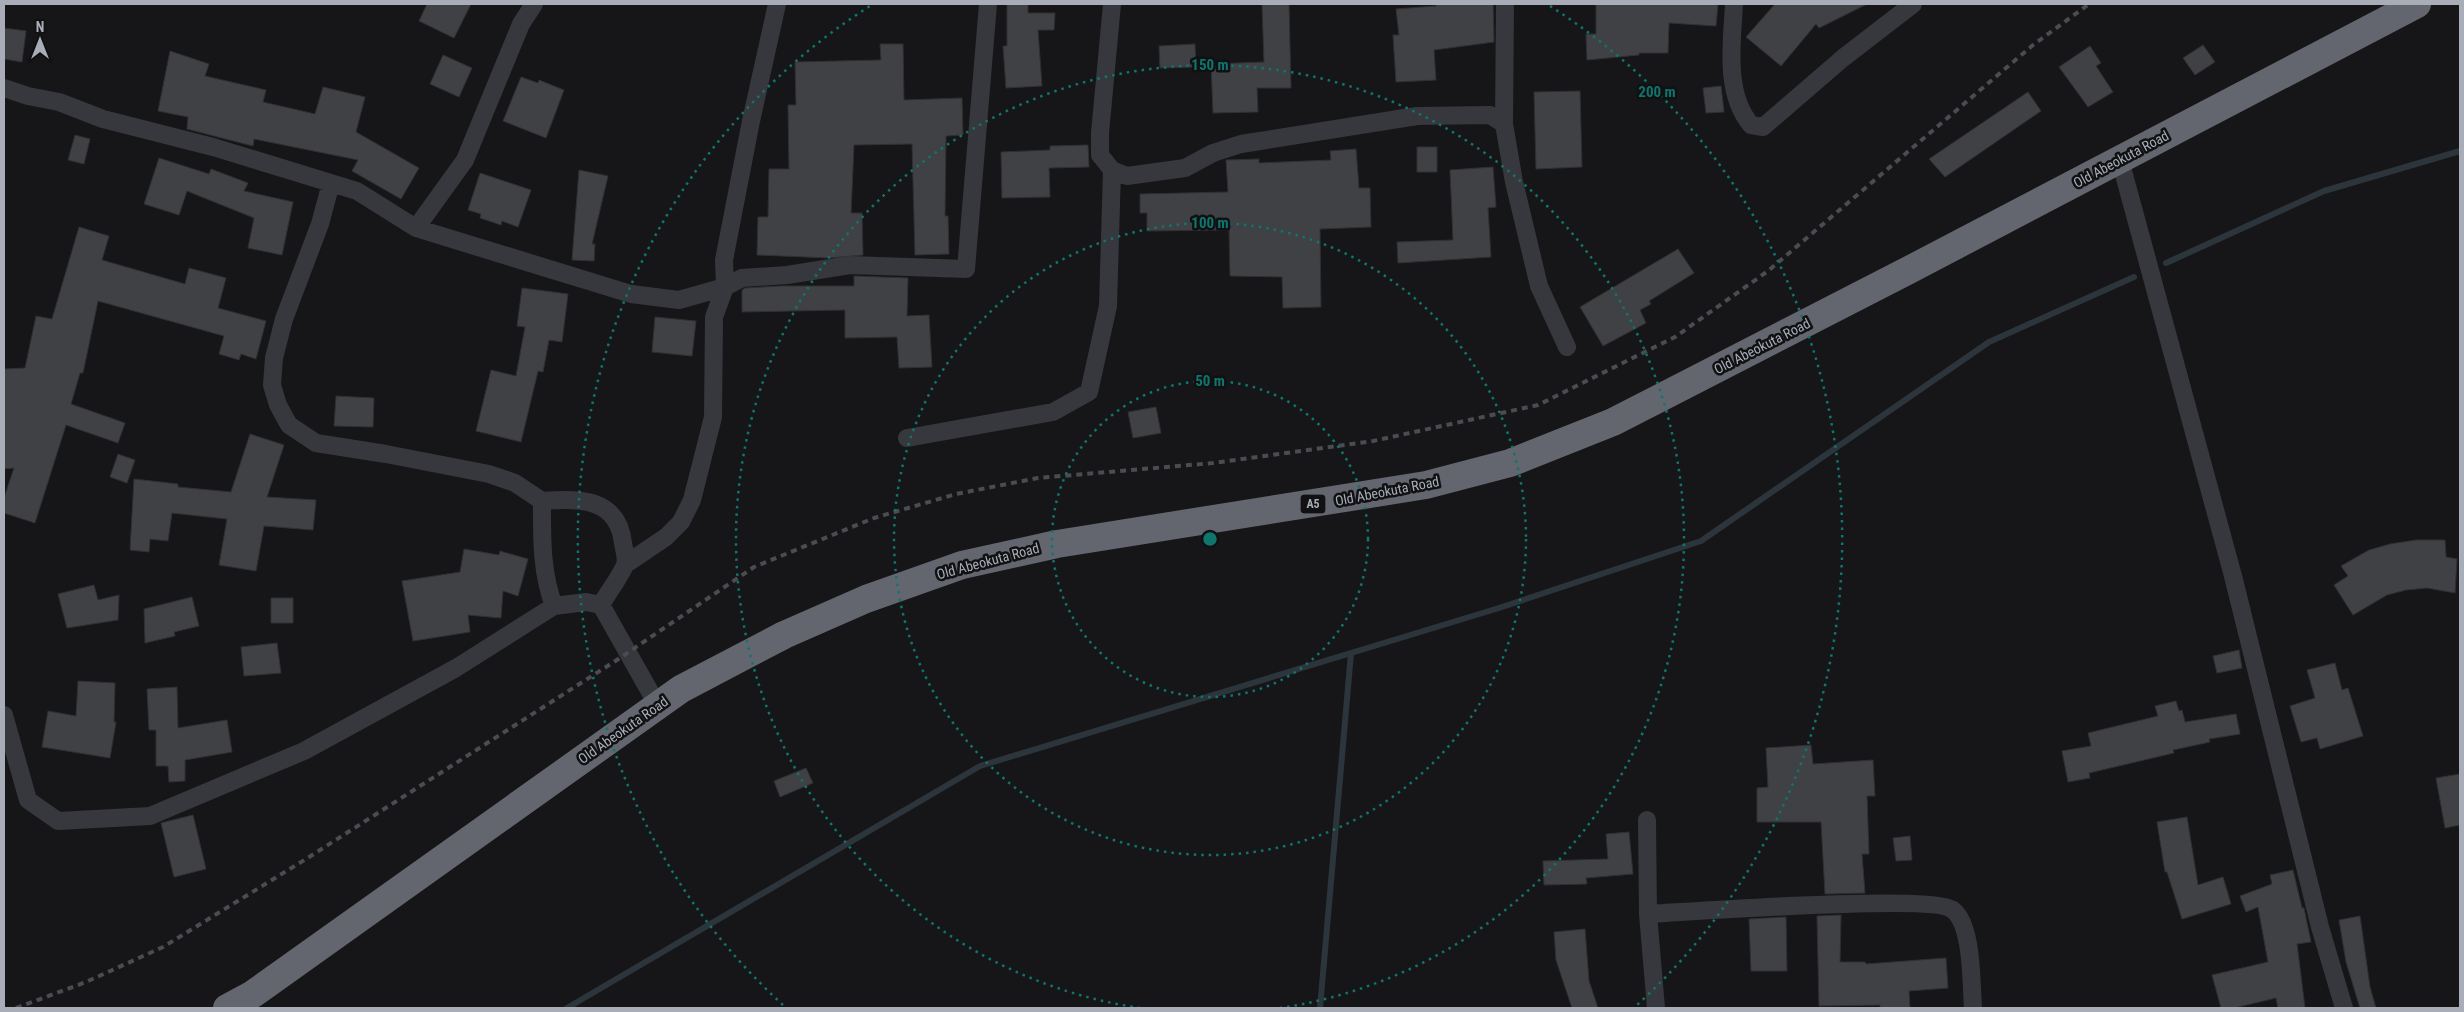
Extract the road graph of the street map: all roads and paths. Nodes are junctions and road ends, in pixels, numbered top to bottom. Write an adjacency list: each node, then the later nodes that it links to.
1 (534, 4): 14 (street)
2 (777, 4): 15 (street)
3 (988, 4): 15 (street)
4 (1112, 4): 12 (street)
5 (1504, 4): 10 (street)
6 (1734, 4): 7 (street)
7 (1913, 4)
8 (2417, 4): 11 (highway, Old Abeokuta Road / A5)
9 (4, 88): 13 (street)
10 (1497, 119): 12 (street); 16 (street)
11 (2120, 160): 22 (highway, Old Abeokuta Road / A5); 29 (street)
12 (1112, 170): 17 (street)
13 (330, 183): 14 (street); 18 (street)
14 (416, 228): 15 (street)
15 (725, 287): 19 (street)
16 (1567, 347)
17 (907, 438)
18 (542, 501): 19 (street); 21 (street)
19 (626, 564): 20 (street)
20 (601, 605): 21 (street); 22 (street)
21 (554, 606): 23 (street)
22 (658, 706): 26 (highway, Old Abeokuta Road / A5)
23 (4, 715)
24 (1647, 820): 25 (street)
25 (1648, 914): 27 (street); 28 (street)
26 (227, 1008)
27 (1656, 1008)
28 (1973, 1008)
29 (2344, 1008)

